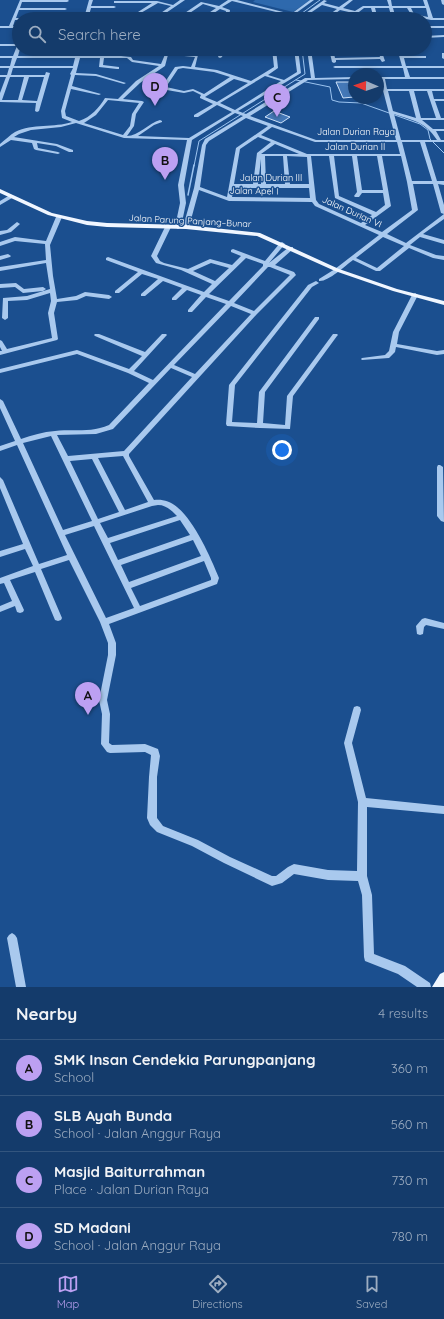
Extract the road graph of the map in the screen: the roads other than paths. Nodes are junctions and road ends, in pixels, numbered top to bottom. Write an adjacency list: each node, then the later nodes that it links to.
1 (28, 0): 11 (street); 28 (street)
2 (91, 0): 20 (street)
3 (183, 0): 19 (street)
4 (231, 0): 13 (street); 26 (street)
5 (312, 0): 41 (street)
6 (326, 0): 17 (street)
7 (351, 0): 27 (street)
8 (389, 0): 23 (street)
9 (425, 0): 25 (street)
10 (443, 0): 18 (street)
11 (68, 1): 30 (street)
12 (115, 1): 14 (street); 21 (street)
13 (247, 1): 40 (street)
14 (157, 2): 19 (street); 35 (street)
15 (194, 2): 16 (street)
16 (202, 3): 26 (street); 37 (street)
17 (322, 4): 27 (street); 42 (street)
18 (444, 4)
19 (174, 6): 36 (street)
20 (89, 7): 21 (street); 33 (street)
21 (114, 7): 34 (street)
22 (373, 7): 23 (street); 44 (street); 45 (street)
23 (391, 7): 24 (street); 46 (street)
24 (408, 7): 25 (street); 47 (street)
25 (427, 7): 48 (street)
26 (219, 8): 38 (street); 39 (street)
27 (339, 8): 43 (street); 44 (street)
28 (18, 9): 29 (street); 31 (street)
29 (37, 9): 30 (street); 32 (street)
30 (65, 10)
31 (16, 12)
32 (36, 12)
33 (88, 12)
34 (112, 12)
35 (141, 12)
36 (165, 12)
37 (189, 12)
38 (213, 12)
39 (228, 12)
40 (281, 12)
41 (298, 12)
42 (310, 12)
43 (334, 12)
44 (355, 12)
45 (374, 12)
46 (392, 12)
47 (410, 12)
48 (429, 12)
49 (432, 19): 50 (street)
50 (444, 19)
51 (12, 22): 53 (street)
52 (0, 27): 53 (street)
53 (10, 27)
54 (432, 27): 55 (street)
55 (444, 27)
56 (444, 36): 57 (street)
57 (432, 37)
58 (0, 45): 59 (street)
59 (12, 45)
60 (166, 56): 76 (street)
61 (198, 56): 87 (street)
62 (275, 56): 89 (street)
63 (297, 56): 101 (street)
64 (310, 56): 95 (street)
65 (333, 56): 75 (street)
66 (400, 56): 82 (street)
67 (424, 56): 83 (street)
68 (0, 57): 69 (street)
69 (15, 57): 70 (street); 78 (street)
70 (78, 57): 71 (street); 85 (street)
71 (102, 57): 72 (street); 86 (street)
72 (119, 57): 76 (street)
73 (354, 58): 74 (street); 75 (street)
74 (382, 58): 81 (street)
75 (334, 59): 80 (street)
76 (163, 65): 115 (street)
77 (0, 67): 78 (street)
78 (11, 67): 79 (street); 91 (street)
79 (50, 67): 85 (street); 93 (street)
80 (335, 67): 81 (street); 96 (street)
81 (385, 67): 82 (street)
82 (405, 67): 83 (street); 99 (street)
83 (428, 67): 84 (street)
84 (444, 67)
85 (74, 68): 88 (street)
86 (117, 68)
87 (193, 68): 94 (street); 113 (street)
88 (72, 74): 104 (street); 106 (street)
89 (265, 75): 101 (street); 105 (street)
90 (0, 76): 91 (street)
91 (8, 76): 92 (street); 103 (street)
92 (26, 76): 93 (street); 118 (street)
93 (47, 76): 119 (street)
94 (234, 77): 105 (street); 113 (street)
95 (312, 78): 96 (street); 122 (street)
96 (337, 78): 97 (street)
97 (348, 78)
98 (384, 78): 99 (street)
99 (408, 78): 100 (street)
100 (444, 78)
101 (284, 82): 122 (street)
102 (0, 83): 103 (street)
103 (6, 83): 111 (street)
104 (124, 83)
105 (252, 83): 120 (street)
106 (70, 87): 112 (street); 128 (street)
107 (385, 90): 108 (street); 123 (street)
108 (411, 90): 109 (street); 125 (street)
109 (429, 90): 110 (street); 116 (street)
110 (444, 90)
111 (1, 91): 114 (street)
112 (99, 94)
113 (204, 95): 120 (street, Jalan Durian Raya)
114 (0, 100): 118 (street)
115 (119, 100): 128 (street); 134 (street)
116 (433, 100): 117 (street); 126 (street)
117 (444, 100)
118 (20, 101): 119 (street)
119 (39, 102): 121 (street)
120 (218, 104): 122 (street, Jalan Durian Raya); 124 (street)
121 (37, 111)
122 (241, 114): 129 (street, Jalan Durian Raya); 135 (street); 159 (street)
123 (391, 114): 125 (street); 136 (street)
124 (196, 116)
125 (419, 119): 126 (street); 130 (street)
126 (442, 119)
127 (160, 121): 134 (street)
128 (78, 123): 133 (street); 134 (street)
129 (272, 125): 132 (street); 136 (street, Jalan Durian Raya)
130 (433, 130): 131 (street); 139 (street)
131 (444, 130)
132 (257, 135): 140 (street, Jalan Durian II); 154 (street)
133 (10, 138): 137 (street); 141 (street)
134 (126, 138): 135 (street)
135 (190, 139): 164 (street)
136 (398, 140): 138 (street, Jalan Durian Raya); 146 (street)
137 (34, 141): 142 (street); 143 (street)
138 (424, 141): 139 (street, Jalan Durian Raya); 152 (street)
139 (439, 141)
140 (275, 142): 147 (street); 149 (street, Jalan Durian II)
141 (0, 146)
142 (71, 151)
143 (58, 153)
144 (354, 155): 145 (street, Jalan Durian II); 150 (street, Jalan Durian II); 160 (street)
145 (378, 155): 146 (street, Jalan Durian II); 160 (street)
146 (402, 155): 151 (street)
147 (261, 156): 148 (street, Jalan Durian II); 155 (street); 156 (street)
148 (285, 156): 149 (street, Jalan Durian II); 157 (street)
149 (309, 156): 150 (street, Jalan Durian II); 158 (street, Jalan Durian VI)
150 (331, 156): 169 (street)
151 (410, 182): 152 (street); 179 (street)
152 (434, 183): 153 (street); 162 (street)
153 (444, 183)
154 (231, 186): 155 (street, Jalan Durian III); 166 (street)
155 (255, 186): 156 (street, Jalan Durian III)
156 (264, 186): 157 (street, Jalan Durian III)
157 (288, 186): 158 (street, Jalan Durian III)
158 (311, 186): 167 (street, Jalan Durian VI)
159 (197, 188): 165 (street); 166 (street, Jalan Apel I)
160 (386, 191): 169 (street)
161 (0, 192): 163 (main road, Jalan Parung Panjang–Bunar)
162 (441, 195): 170 (street)
163 (10, 197): 168 (street); 171 (main road, Jalan Parung Panjang–Bunar)
164 (182, 199): 165 (street); 175 (street)
165 (193, 199): 176 (street)
166 (229, 200): 167 (street, Jalan Apel I)
167 (313, 200): 173 (street, Jalan Durian VI)
168 (0, 203)
169 (375, 214): 173 (street)
170 (444, 215): 178 (street)
171 (59, 217): 174 (main road, Jalan Parung Panjang–Bunar); 181 (street)
172 (17, 224): 177 (street)
173 (360, 225): 179 (street, Jalan Durian VI)
174 (168, 227): 175 (main road, Jalan Parung Panjang–Bunar); 197 (street)
175 (178, 227): 176 (main road, Jalan Parung Panjang–Bunar)
176 (186, 227): 183 (main road, Jalan Parung Panjang–Bunar)
177 (0, 233)
178 (419, 234): 180 (street); 184 (street)
179 (383, 235): 184 (street, Jalan Durian VI); 190 (street)
180 (443, 242)
181 (47, 243): 182 (street); 193 (street)
182 (0, 244)
183 (282, 244): 185 (main road, Jalan Parung Panjang–Bunar); 194 (street)
184 (407, 246): 190 (street); 191 (street, Jalan Durian VI)
185 (291, 248): 194 (street); 198 (main road, Jalan Parung Panjang–Bunar)
186 (233, 251): 188 (street)
187 (8, 256): 189 (street)
188 (244, 256): 194 (street); 195 (street)
189 (0, 258)
190 (352, 258): 198 (street)
191 (444, 258)
192 (108, 259): 199 (street)
193 (49, 262): 196 (street); 204 (street)
194 (267, 265): 213 (street); 215 (street)
195 (233, 267): 197 (street); 201 (street)
196 (0, 269)
197 (188, 271): 201 (street)
198 (340, 271): 208 (main road, Jalan Parung Panjang–Bunar); 233 (street)
199 (140, 272): 200 (street); 205 (street)
200 (162, 280): 203 (street); 206 (street)
201 (216, 283): 207 (street)
202 (0, 286): 204 (street)
203 (186, 288): 207 (street); 210 (street)
204 (53, 289): 211 (street); 216 (street)
205 (117, 292)
206 (143, 295)
207 (205, 295): 213 (street); 214 (street)
208 (415, 295): 212 (main road, Jalan Parung Panjang–Bunar); 222 (street)
209 (109, 297): 211 (street)
210 (174, 299)
211 (54, 301): 223 (street)
212 (444, 303)
213 (230, 304): 215 (street); 227 (street)
214 (190, 311)
215 (255, 313): 230 (street)
216 (5, 318)
217 (317, 318): 233 (street)
218 (97, 335): 225 (street)
219 (335, 335): 233 (street)
220 (164, 336): 225 (street)
221 (0, 342): 223 (street)
222 (393, 345): 224 (street); 226 (street)
223 (2, 352)
224 (444, 352)
225 (146, 355): 229 (street)
226 (364, 359)
227 (171, 366): 230 (street); 231 (street)
228 (0, 371): 229 (street)
229 (130, 372): 231 (street)
230 (197, 377): 237 (street)
231 (154, 383): 234 (street)
232 (0, 400): 235 (street)
233 (260, 426)
234 (53, 433): 235 (street); 239 (street)
235 (19, 442): 236 (street); 247 (street)
236 (0, 449)
237 (126, 453): 238 (street); 242 (street)
238 (94, 456): 239 (street); 243 (street)
239 (65, 459): 246 (street)
240 (440, 467): 245 (street)
241 (0, 480): 250 (street)
242 (152, 503): 243 (street); 244 (street)
243 (122, 513): 246 (street)
244 (182, 517): 248 (street); 249 (street)
245 (444, 519)
246 (96, 522): 247 (street); 249 (street)
247 (61, 534): 252 (street)
248 (194, 537): 253 (street); 254 (street)
249 (105, 542): 254 (street)
250 (27, 546): 251 (street); 255 (street)
251 (0, 554)
252 (71, 556): 255 (street); 263 (street)
253 (206, 557): 257 (street); 260 (street)
254 (116, 564): 257 (street)
255 (36, 569): 256 (street); 262 (street)
256 (3, 580): 258 (street)
257 (127, 586): 260 (street)
258 (17, 602): 259 (street); 261 (street)
259 (0, 608)
260 (138, 609): 263 (street)
261 (20, 610)
262 (58, 618)
263 (104, 622): 269 (street)
264 (444, 626): 265 (street)
265 (420, 632)
266 (357, 710): 267 (street)
267 (362, 802): 268 (street); 269 (street)
268 (444, 810)
269 (362, 876): 273 (street)
270 (12, 938): 272 (street)
271 (444, 978): 274 (main road)
272 (21, 987)
273 (426, 987)
274 (438, 987)

